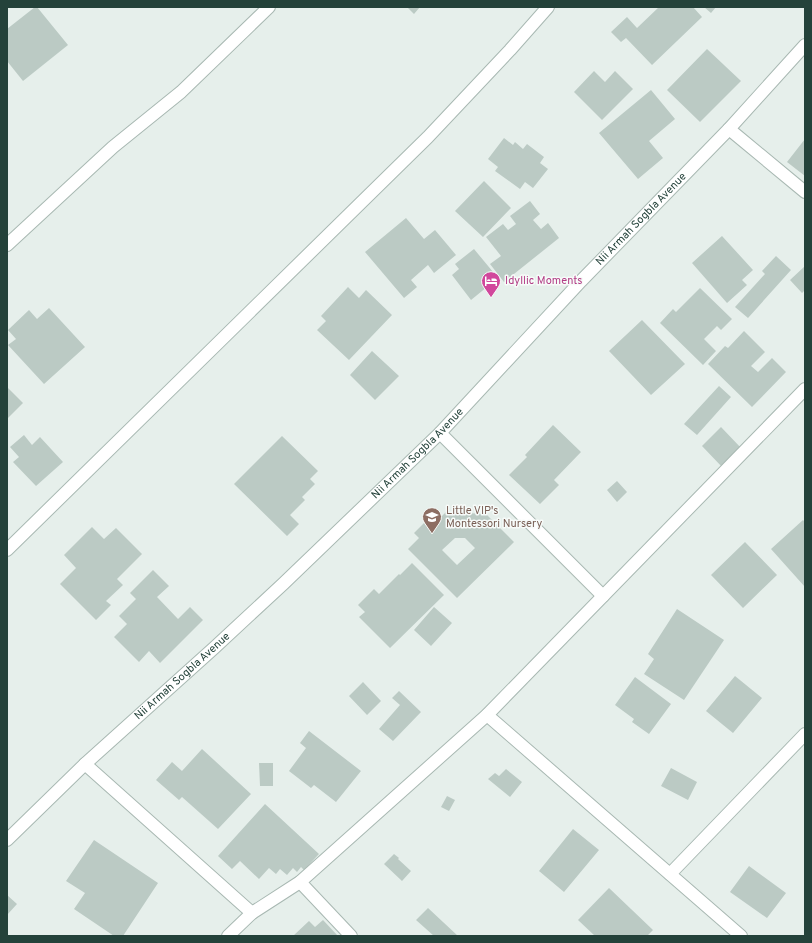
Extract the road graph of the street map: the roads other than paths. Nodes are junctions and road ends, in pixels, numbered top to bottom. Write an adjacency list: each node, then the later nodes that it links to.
1 (269, 7): 6 (street)
2 (548, 7): 9 (street)
3 (805, 46): 4 (street, Nii Armah Sogbla Avenue)
4 (730, 129): 5 (street); 8 (street, Nii Armah Sogbla Avenue)
5 (805, 192)
6 (7, 245)
7 (805, 388): 10 (street)
8 (440, 433): 10 (street); 13 (street, Nii Armah Sogbla Avenue)
9 (7, 550)
10 (603, 596): 11 (street)
11 (487, 715): 15 (street); 16 (street)
12 (805, 734): 15 (street)
13 (85, 764): 14 (street, Nii Armah Sogbla Avenue); 17 (street)
14 (7, 840)
15 (670, 874): 20 (street)
16 (300, 882): 17 (street); 19 (street)
17 (252, 913): 18 (street)
18 (228, 936)
19 (351, 936)
20 (741, 936)

